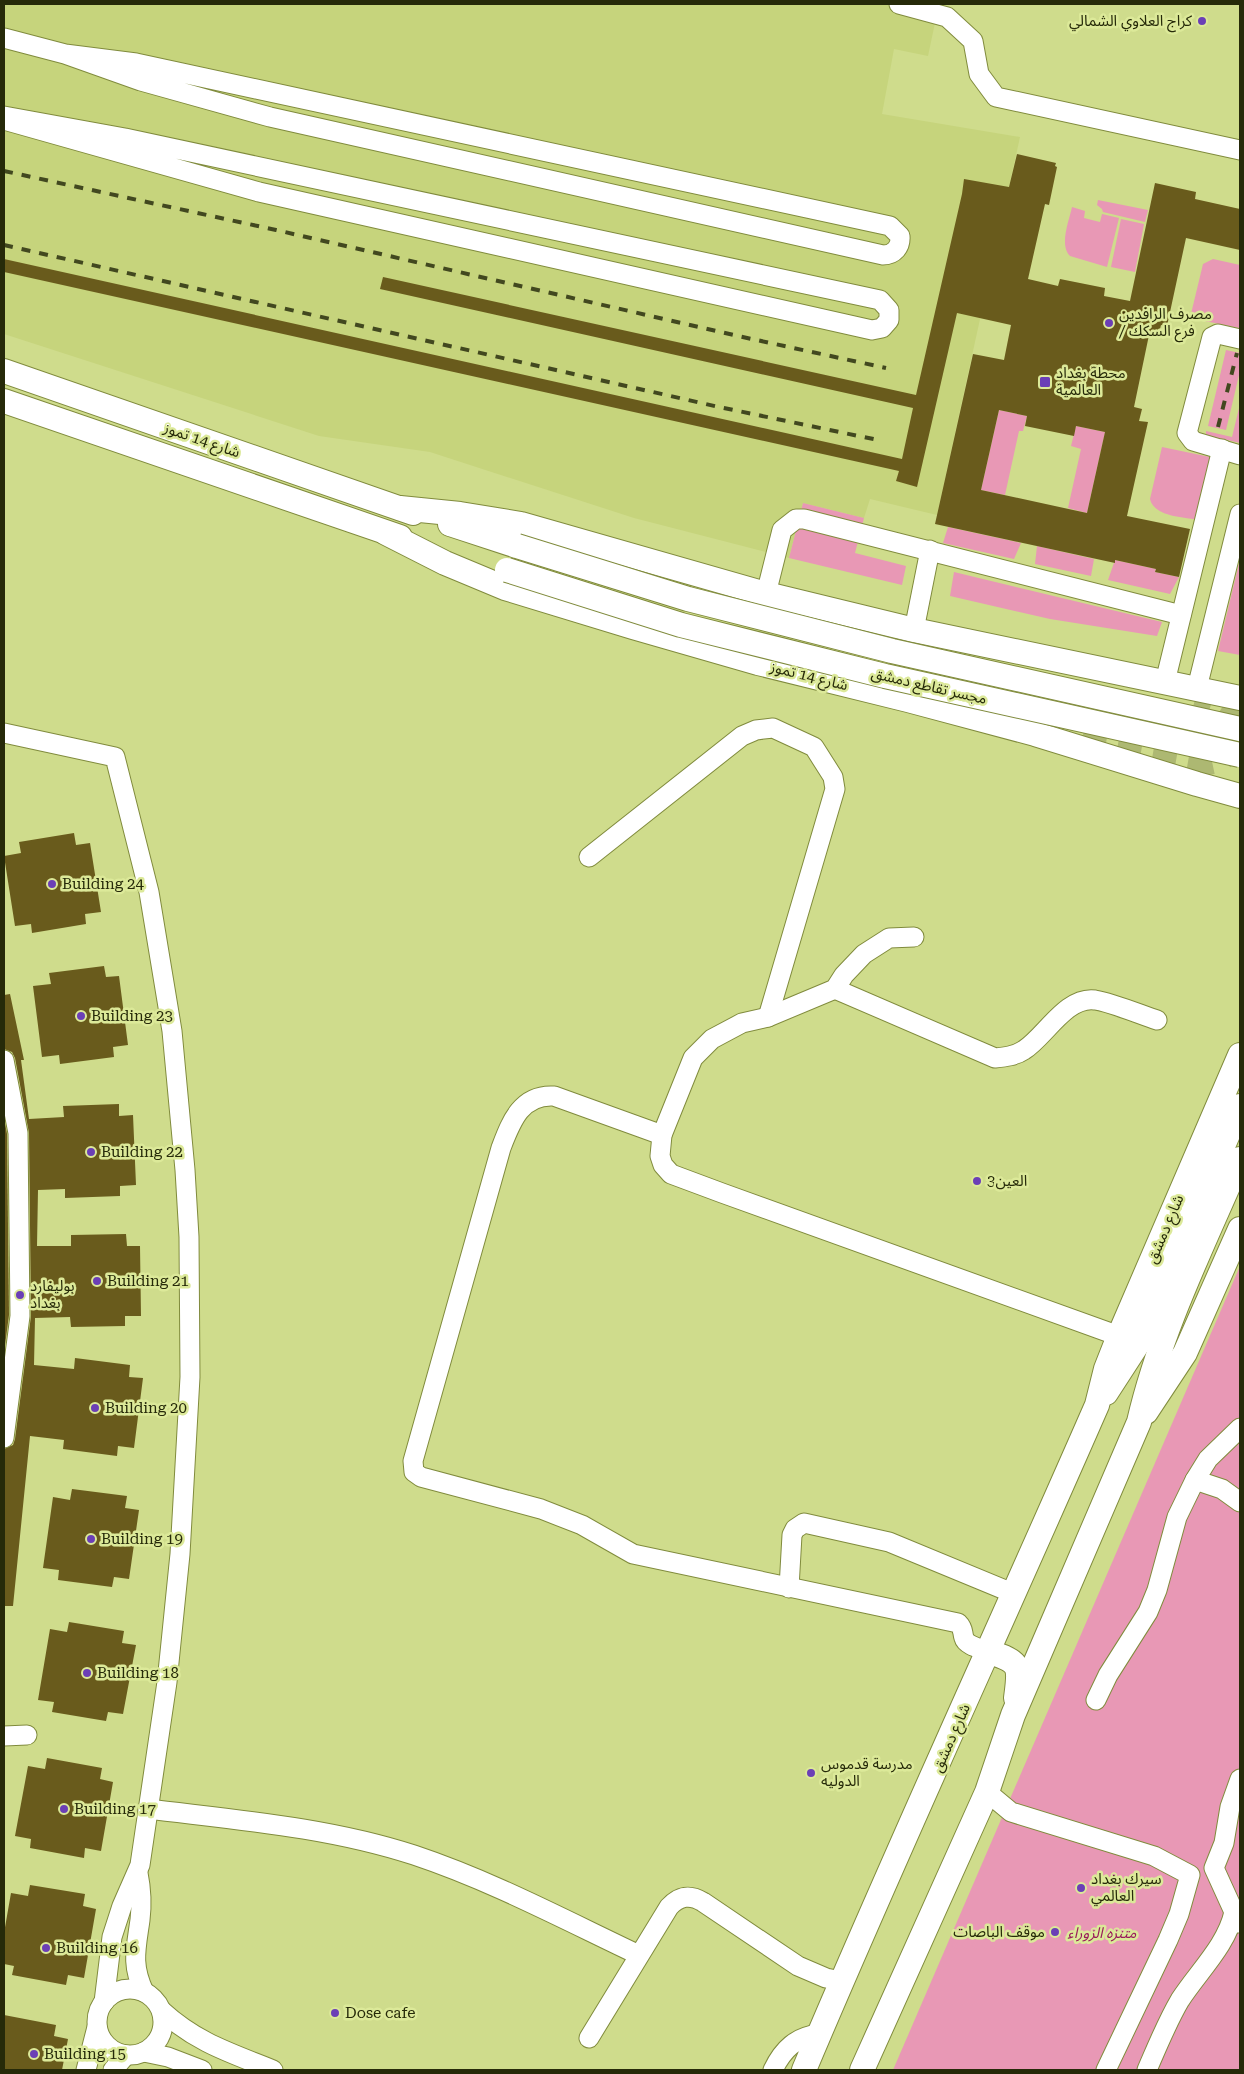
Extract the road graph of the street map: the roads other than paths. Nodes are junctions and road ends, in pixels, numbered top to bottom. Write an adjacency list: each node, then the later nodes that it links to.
1 (899, 4): 6 (street)
2 (4, 38): 3 (street)
3 (65, 54): 3 (street)
4 (4, 116): 5 (street)
5 (4, 120)
6 (1240, 150)
7 (1240, 339): 10 (street)
8 (4, 371): 12 (main road, شارع 14 تموز)
9 (4, 400): 14 (main road, شارع 14 تموز)
10 (1222, 449): 11 (street); 19 (street)
11 (1240, 454)
12 (400, 508): 15 (main road, شارع 14 تموز); 18 (main road, شارع 14 تموز)
13 (1240, 514): 22 (street)
14 (386, 532): 17 (main road, شارع 14 تموز); 27 (main road, شارع 14 تموز)
15 (517, 546): 24 (main road, مجسر تقاطع دمشق, bridge)
16 (930, 550): 18 (street); 19 (street); 20 (street)
17 (506, 570): 26 (main road, مجسر تقاطع دمشق, bridge)
18 (766, 594): 20 (main road, شارع 14 تموز)
19 (1181, 615): 21 (street)
20 (914, 630): 21 (main road, شارع 14 تموز)
21 (1165, 682): 22 (main road, شارع 14 تموز)
22 (1197, 688): 23 (main road, شارع 14 تموز)
23 (1240, 698)
24 (1240, 729)
25 (4, 733): 55 (street)
26 (1240, 755)
27 (1240, 796)
28 (588, 857): 31 (street)
29 (914, 937): 30 (street)
30 (835, 989): 31 (street); 32 (street)
31 (768, 1017): 36 (street)
32 (1157, 1020)
33 (1240, 1055): 39 (main road, شارع دمشق)
34 (4, 1060): 43 (street)
35 (1240, 1106): 40 (main road, شارع دمشق)
36 (662, 1135): 39 (street); 46 (street)
37 (1240, 1160): 41 (main road)
38 (1240, 1229): 41 (main road)
39 (1119, 1336): 40 (main road, شارع دمشق)
40 (1097, 1405): 47 (main road, شارع دمشق)
41 (1139, 1422): 50 (main road)
42 (1240, 1428): 44 (street)
43 (4, 1438)
44 (1195, 1480): 45 (street); 49 (street)
45 (1240, 1502)
46 (789, 1588): 47 (street); 48 (street)
47 (1015, 1594): 48 (main road, شارع دمشق)
48 (989, 1652): 50 (main road); 61 (main road, شارع دمشق)
49 (1096, 1700)
50 (1013, 1715): 54 (main road)
51 (27, 1735): 52 (street)
52 (4, 1736)
53 (1240, 1779): 56 (street)
54 (987, 1792): 58 (street); 75 (main road)
55 (148, 1809): 57 (street); 60 (street)
56 (1214, 1868): 58 (street); 59 (street)
57 (138, 1873): 62 (street); 63 (street)
58 (1190, 1874): 76 (street)
59 (1237, 1918): 77 (street)
60 (639, 1956): 61 (street); 67 (street)
61 (841, 1981): 66 (main road, شارع دمشق)
62 (144, 1992): 63 (street); 64 (street)
63 (104, 2002): 65 (street)
64 (162, 2011): 68 (street); 69 (street)
65 (98, 2027): 68 (street); 70 (street)
66 (819, 2034): 73 (street); 74 (main road, شارع دمشق)
67 (588, 2038)
68 (135, 2054): 71 (street); 72 (street)
69 (262, 2068)
70 (86, 2070)
71 (113, 2070)
72 (202, 2070)
73 (773, 2070)
74 (804, 2070)
75 (862, 2070)
76 (1106, 2070)
77 (1147, 2070)

